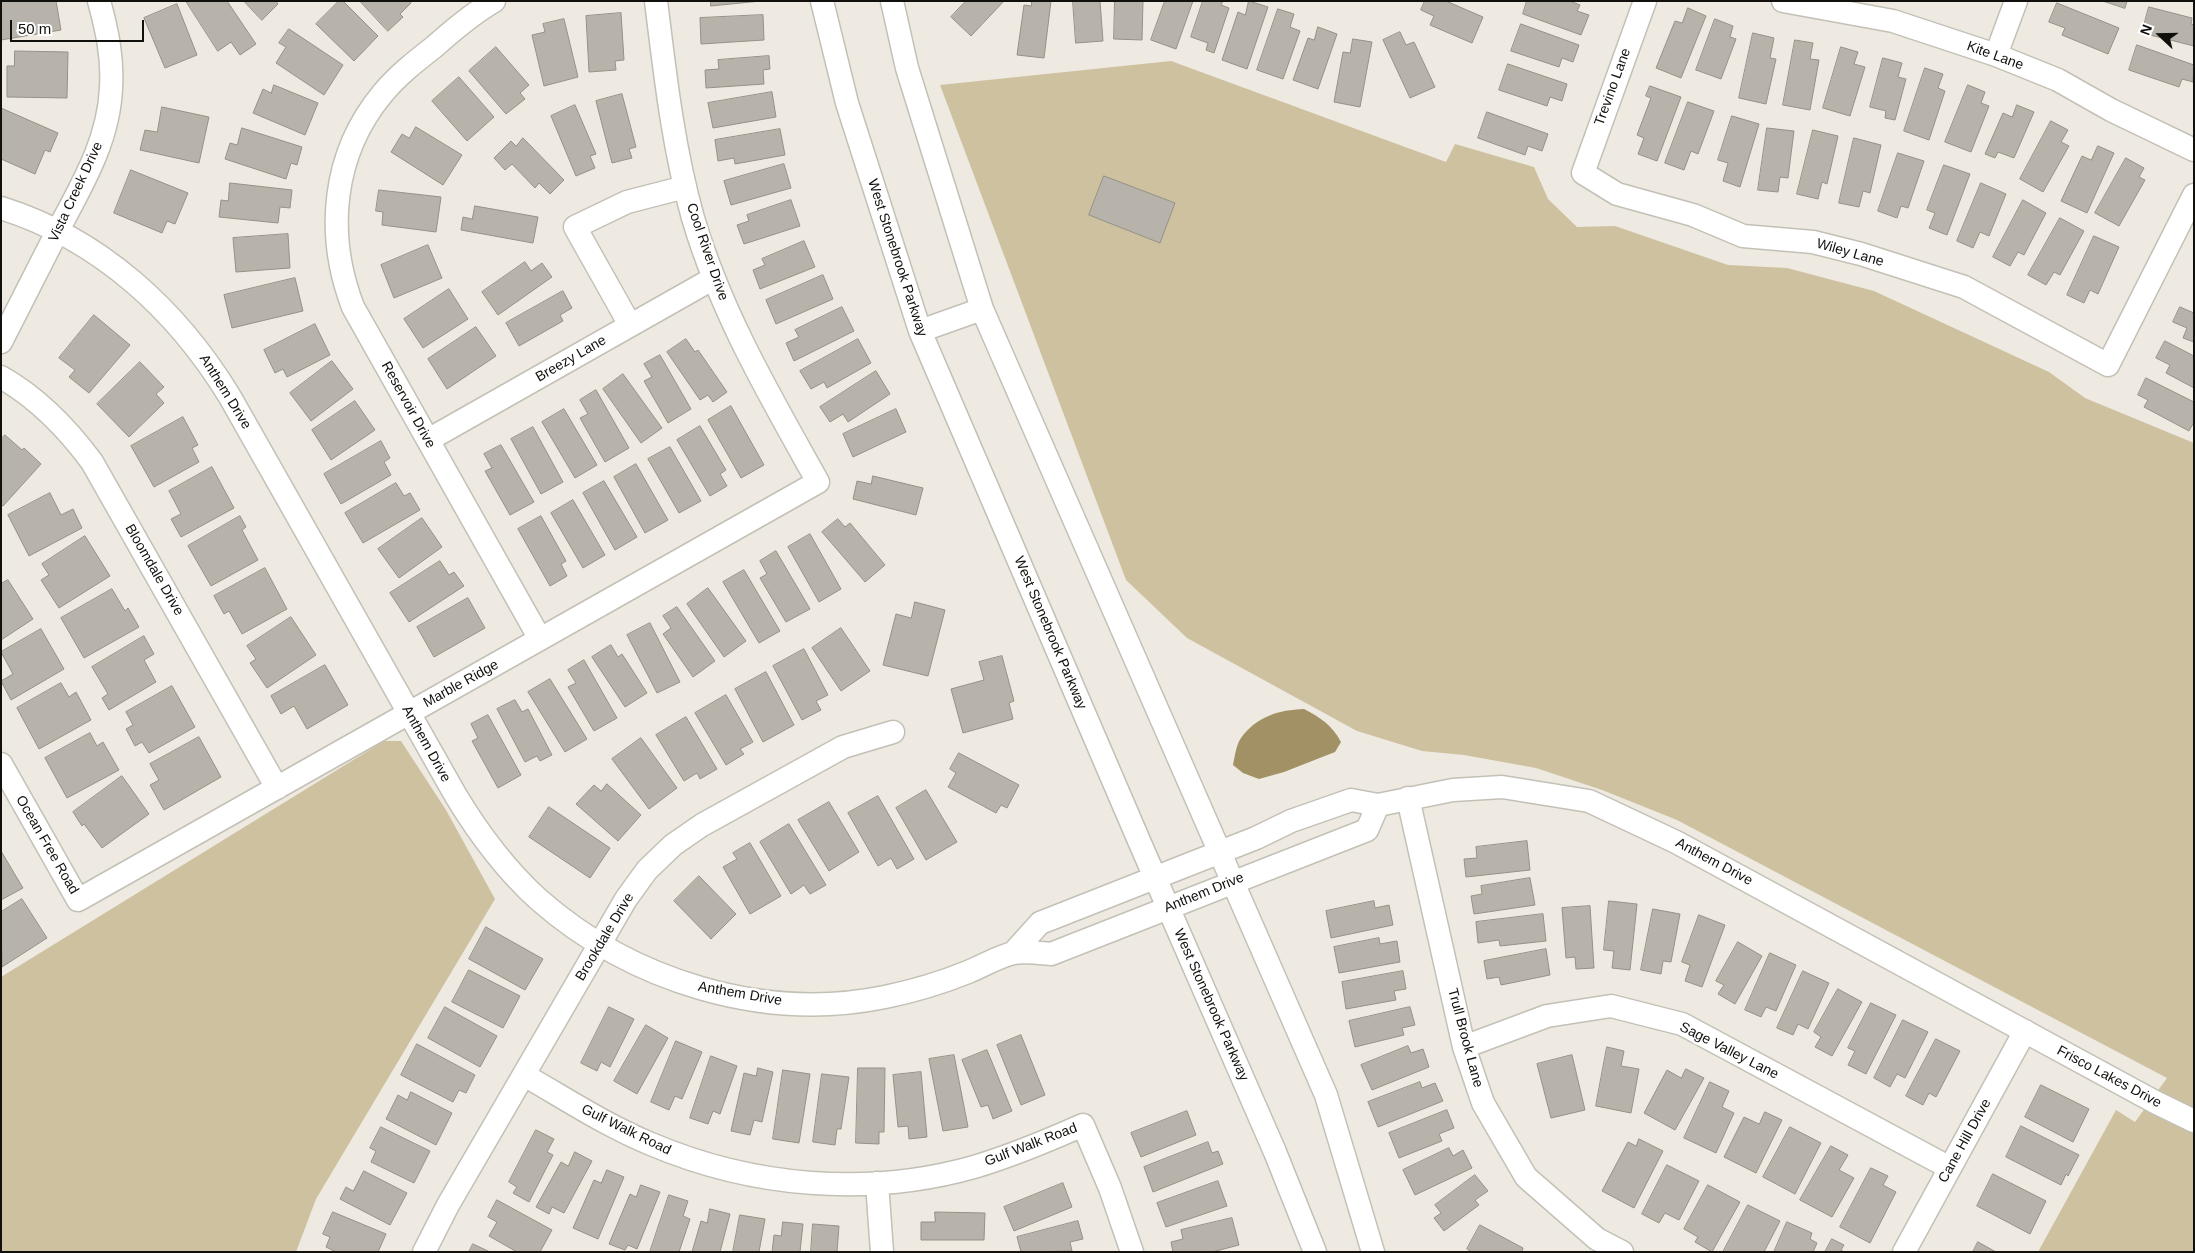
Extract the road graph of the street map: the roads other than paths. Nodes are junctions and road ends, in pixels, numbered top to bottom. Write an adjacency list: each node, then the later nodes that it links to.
1 (99, 1): 15 (street, Vista Creek Drive)
2 (494, 1): 22 (street, Reservoir Drive)
3 (656, 1): 12 (street, Cool River Drive)
4 (822, 1): 19 (street, West Stonebrook Parkway)
5 (892, 1): 17 (street)
6 (1645, 1): 11 (street, Trevino Lane)
7 (1782, 1): 9 (street, Kite Lane)
8 (2016, 1): 9 (street)
9 (1996, 55): 10 (street, Kite Lane)
10 (2194, 150)
11 (1583, 173): 13 (street, Wiley Lane)
12 (685, 186): 16 (street, Cool River Drive); 18 (street)
13 (2194, 195)
14 (1, 208): 15 (street, Anthem Drive)
15 (58, 231): 20 (street, Vista Creek Drive); 25 (street, Anthem Drive)
16 (714, 278): 18 (street, Breezy Lane); 23 (street, Cool River Drive)
17 (982, 309): 19 (street); 31 (street)
18 (630, 325): 22 (street, Breezy Lane)
19 (920, 331): 32 (street, West Stonebrook Parkway)
20 (1, 342)
21 (1, 377): 28 (street, Bloomdale Drive)
22 (428, 440): 24 (street, Reservoir Drive)
23 (818, 482): 24 (street, Marble Ridge)
24 (540, 639): 25 (street, Marble Ridge)
25 (409, 713): 28 (street, Marble Ridge); 36 (street, Anthem Drive)
26 (893, 732): 36 (street, Brookdale Drive)
27 (1, 764): 34 (street, Ocean Free Road)
28 (277, 788): 34 (street, Marble Ridge)
29 (1408, 798): 30 (street, Anthem Drive); 38 (street, Anthem Drive); 39 (street, Trull Brook Lane)
30 (1378, 806): 31 (street, Anthem Drive); 33 (street, Anthem Drive)
31 (1220, 852): 32 (street, Anthem Drive); 33 (street)
32 (1155, 878): 35 (street, West Stonebrook Parkway); 37 (street, Anthem Drive)
33 (1233, 882): 35 (street, Anthem Drive); 49 (street)
34 (78, 900)
35 (1168, 908): 37 (street, Anthem Drive); 48 (street, West Stonebrook Parkway)
36 (600, 945): 37 (street, Anthem Drive); 40 (street, Brookdale Drive)
37 (1013, 953)
38 (2025, 1031): 41 (street, Frisco Lakes Drive); 42 (street, Cane Hill Drive)
39 (1464, 1047): 42 (street, Sage Valley Lane); 44 (street, Trull Brook Lane)
40 (524, 1075): 43 (street, Gulf Walk Road); 45 (street, Brookdale Drive)
41 (2194, 1121)
42 (1950, 1168): 51 (street, Cane Hill Drive)
43 (877, 1183): 46 (street); 47 (street, Gulf Walk Road)
44 (1593, 1245): 50 (street, Trull Brook Lane)
45 (424, 1252)
46 (882, 1252)
47 (1132, 1252)
48 (1315, 1252)
49 (1373, 1252)
50 (1622, 1252)
51 (1904, 1252)

